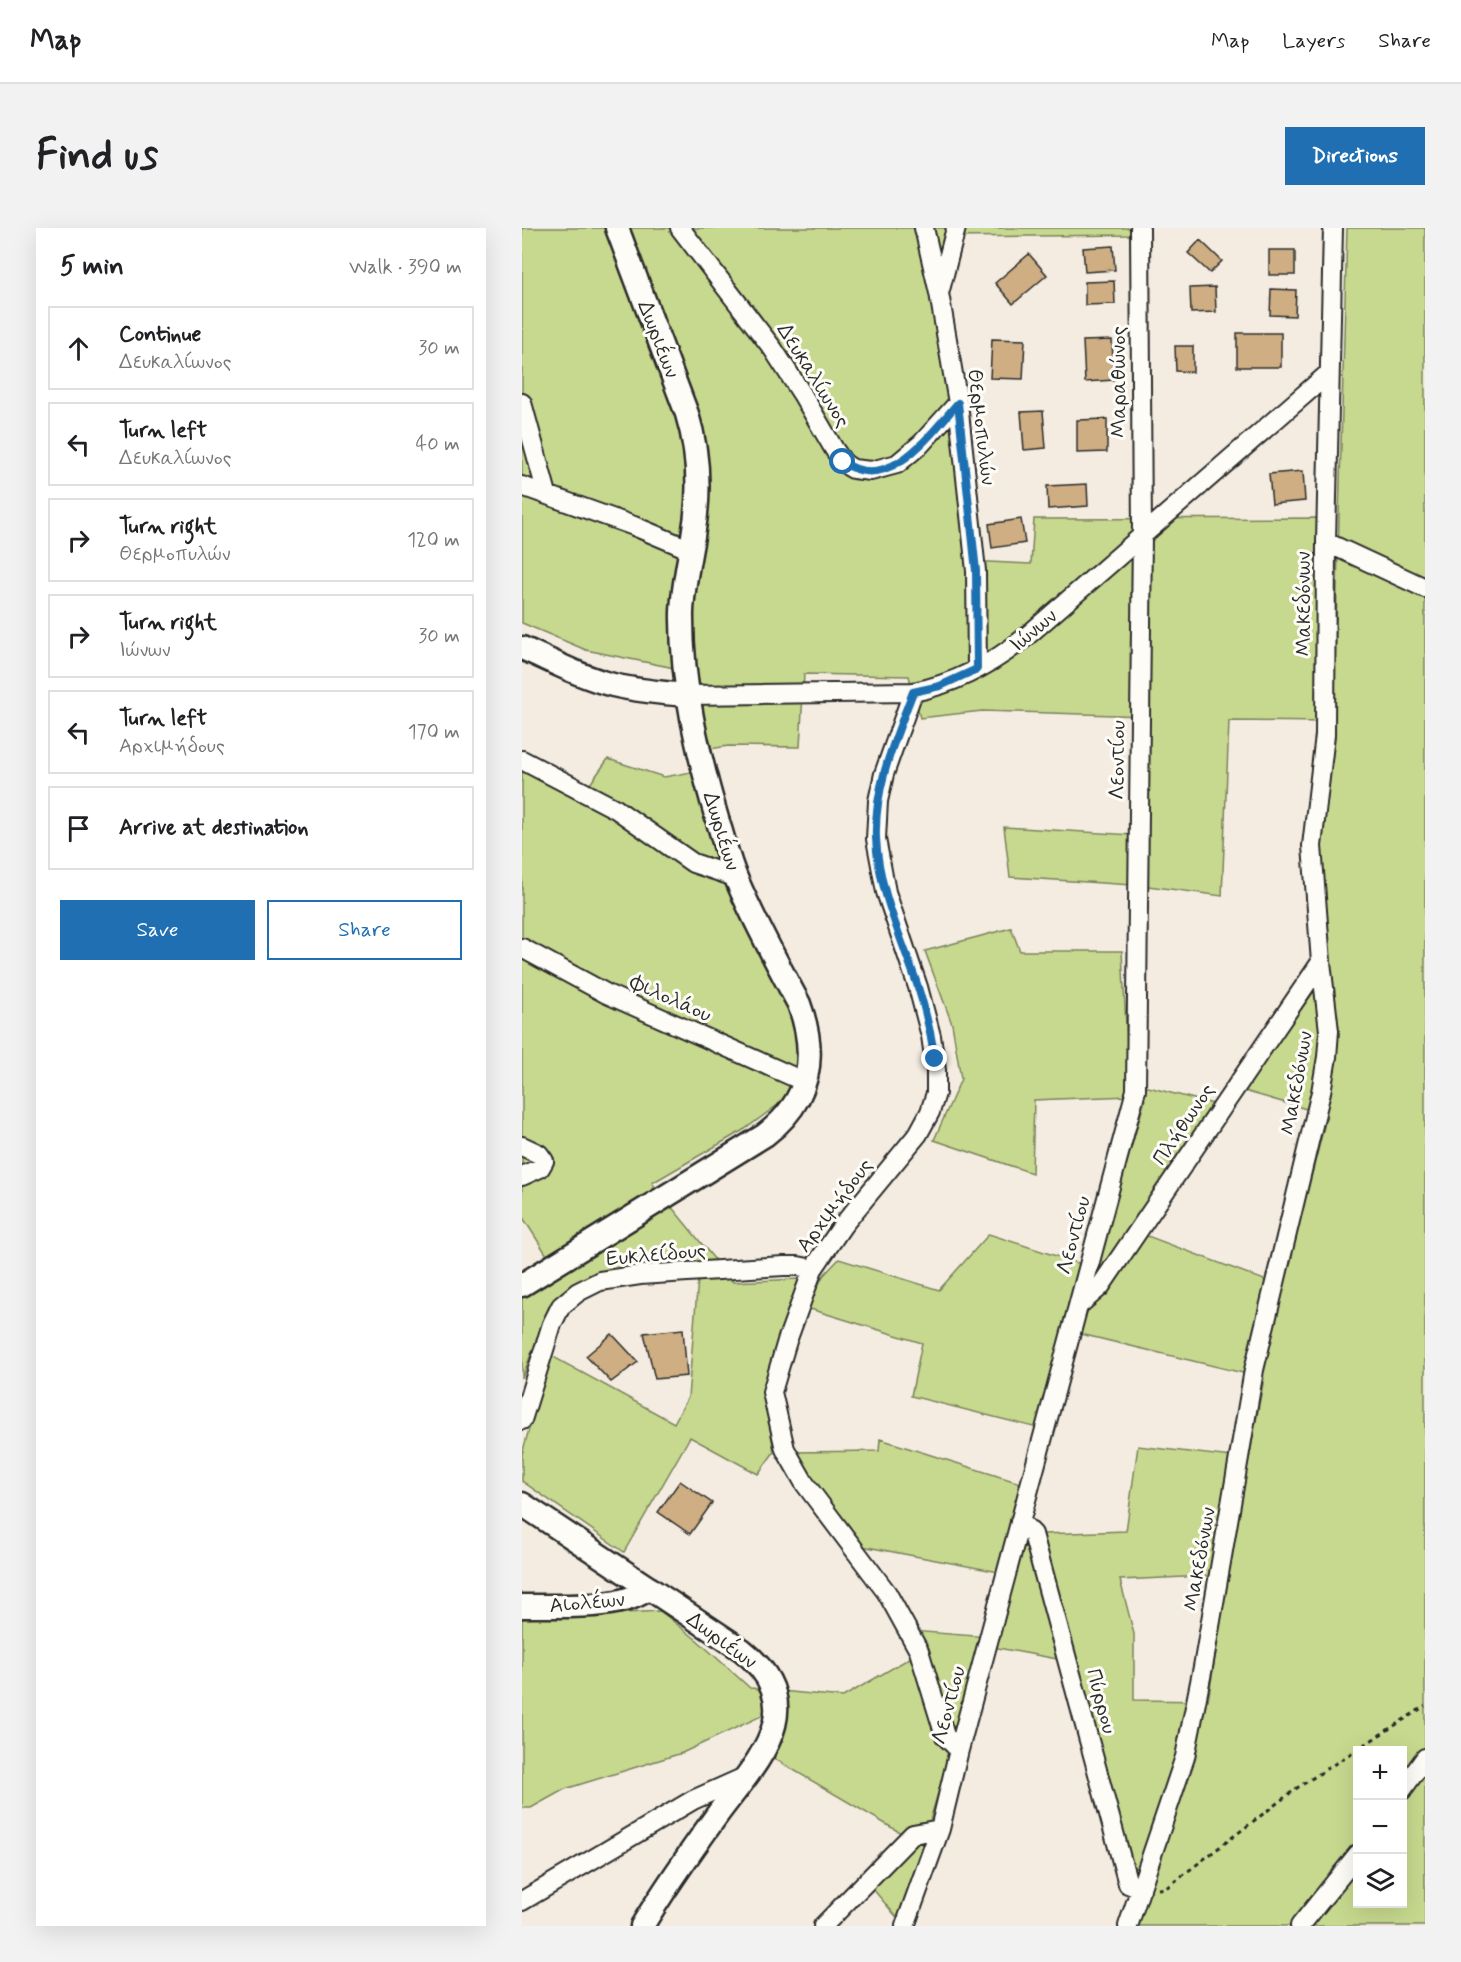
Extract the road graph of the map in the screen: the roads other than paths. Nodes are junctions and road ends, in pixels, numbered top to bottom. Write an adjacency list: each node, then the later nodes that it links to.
1 (617, 228): 15 (street, Δωριέων)
2 (680, 228): 10 (street, Δευκαλίωνος)
3 (924, 228): 7 (street, Θερμοπυλών)
4 (956, 228): 7 (street)
5 (1140, 228): 13 (street, Μαραθώνος)
6 (1333, 228): 8 (street, Μακεδόνων)
7 (939, 293): 10 (street, Θερμοπυλών)
8 (1329, 373): 13 (street, Ιώνων); 14 (street, Μακεδόνων)
9 (522, 403): 12 (street)
10 (958, 403): 18 (street, Θερμοπυλών)
11 (522, 486): 12 (street)
12 (547, 494): 15 (street)
13 (1142, 535): 18 (street, Ιώνων); 30 (street, Λεοντίου)
14 (1326, 542): 16 (street); 24 (street, Μακεδόνων)
15 (690, 550): 20 (street, Δωριέων)
16 (1425, 588)
17 (522, 648): 20 (street, Ιώνων)
18 (977, 669): 19 (street, Ιώνων)
19 (913, 692): 20 (street, Ιώνων); 28 (street, Αρχιμήδους)
20 (687, 695): 22 (street, Δωριέων)
21 (522, 760): 22 (street)
22 (735, 877): 25 (street, Δωριέων)
23 (522, 948): 25 (street, Φιλολάου)
24 (1321, 962): 30 (street, Πλήθωνος); 42 (street, Μακεδόνων)
25 (805, 1082): 29 (street, Δωριέων)
26 (522, 1146): 27 (street)
27 (522, 1176)
28 (813, 1269): 31 (street, Ευκλείδους); 36 (street, Αρχιμήδους)
29 (522, 1285)
30 (1077, 1306): 33 (street, Λεοντίου)
31 (522, 1420)
32 (522, 1504): 34 (street, Δωριέων)
33 (1020, 1521): 36 (street, Λεοντίου); 42 (street, Πύρρου)
34 (649, 1588): 35 (street, Αιολέων); 38 (street, Δωριέων)
35 (522, 1606)
36 (959, 1750): 40 (street, Λεοντίου)
37 (1425, 1758): 39 (street)
38 (749, 1775): 43 (street); 44 (street, Δωριέων)
39 (1407, 1783)
40 (940, 1829): 45 (street); 46 (street, Λεοντίου)
41 (1353, 1860): 48 (street)
42 (1141, 1889): 47 (street, Μακεδόνων)
43 (522, 1901)
44 (642, 1926)
45 (822, 1926)
46 (905, 1926)
47 (1128, 1926)
48 (1300, 1926)

